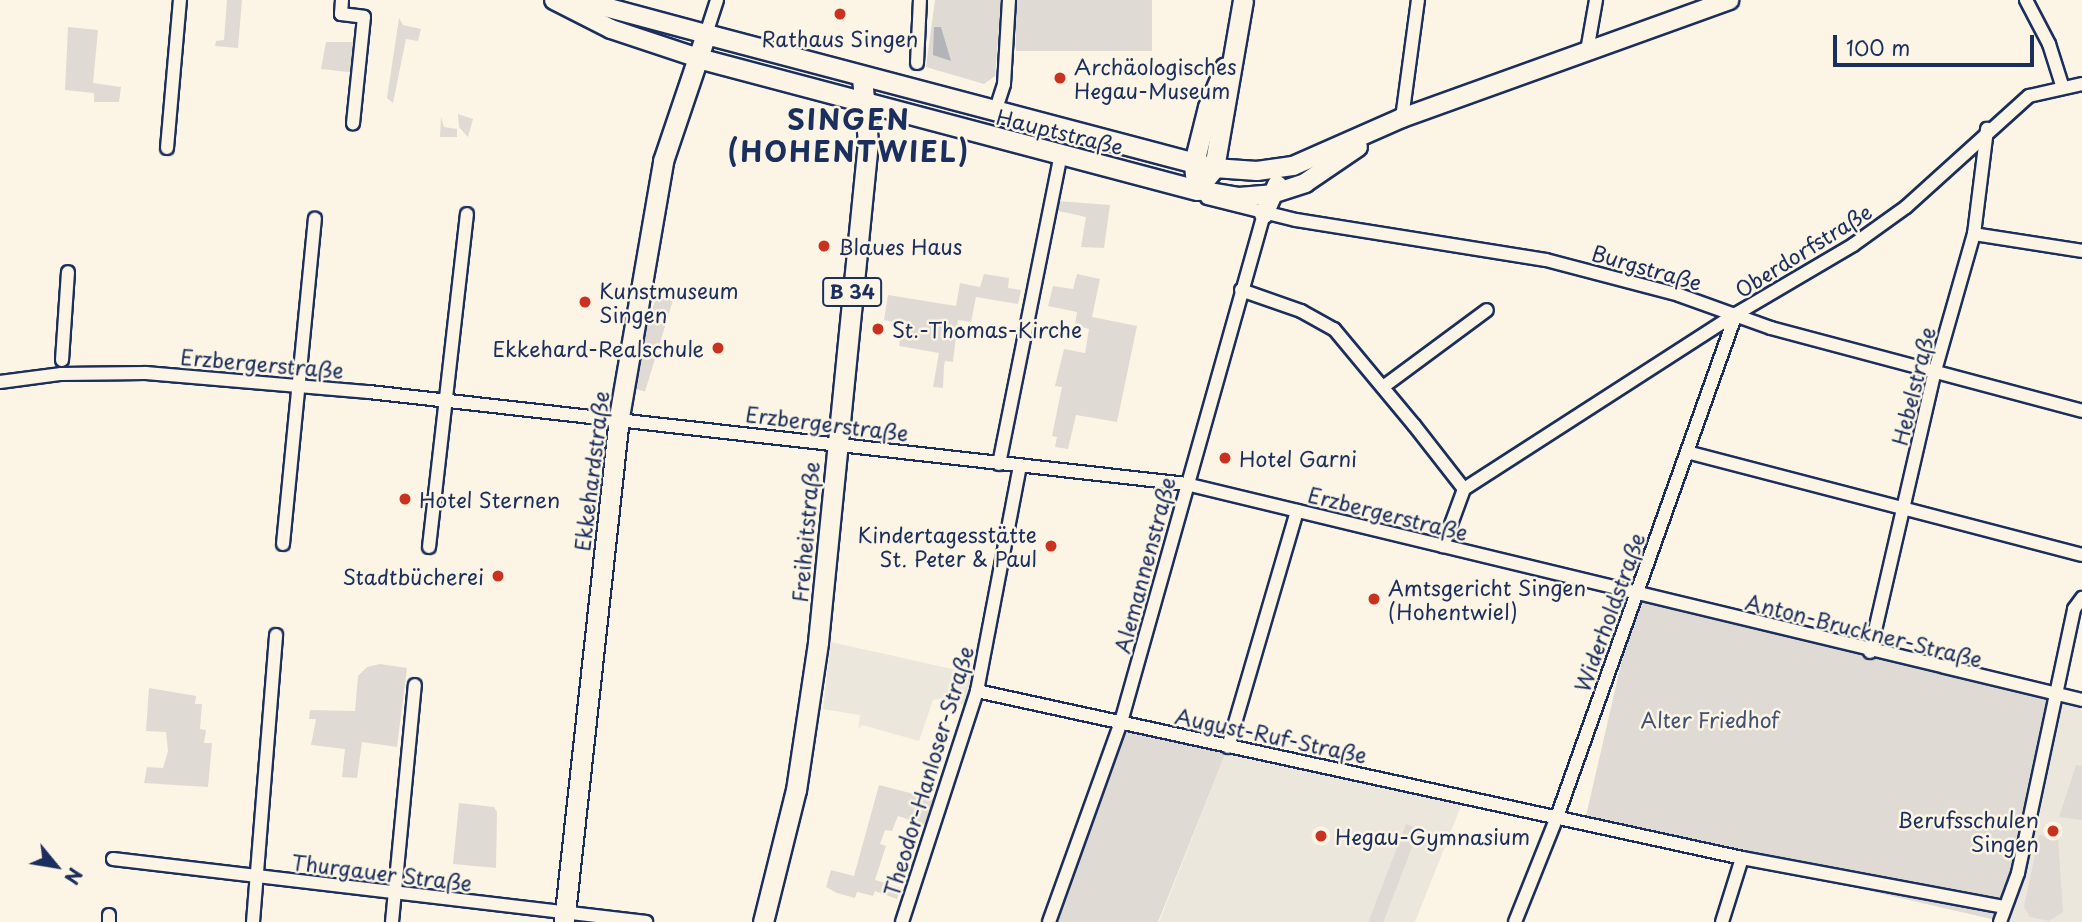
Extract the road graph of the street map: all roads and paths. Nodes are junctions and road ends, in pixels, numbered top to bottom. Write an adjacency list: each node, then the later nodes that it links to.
1 (180, 0): 28 (street)
2 (342, 0): 25 (street)
3 (554, 0): 16 (main road, Hauptstraße)
4 (579, 0): 13 (main road, Hauptstraße)
5 (717, 0): 13 (street)
6 (920, 0): 17 (street)
7 (1009, 0): 22 (street)
8 (1243, 0): 14 (main road)
9 (1418, 0): 24 (street)
10 (1596, 0): 15 (street)
11 (1729, 0): 15 (main road)
12 (2026, 0): 20 (street)
13 (706, 34): 16 (main road, Ekkehardstraße); 18 (main road, Hauptstraße)
14 (1237, 35): 30 (main road); 32 (main road)
15 (1587, 51): 24 (main road)
16 (698, 58): 21 (main road, Hauptstraße); 51 (main road, Ekkehardstraße)
17 (917, 64)
18 (862, 77): 21 (main road, Freiheitstraße / B 34); 22 (main road, Hauptstraße)
19 (2082, 84): 20 (street, Oberdorfstraße)
20 (2062, 85): 26 (street, Oberdorfstraße)
21 (867, 104): 23 (main road, Hauptstraße); 27 (main road, Freiheitstraße / B 34)
22 (995, 112): 30 (main road, Hauptstraße)
23 (904, 116): 27 (main road); 29 (main road, Hauptstraße)
24 (1402, 118): 31 (main road); 34 (main road)
25 (352, 123)
26 (1987, 129): 38 (street, Hebelstraße); 43 (street, Oberdorfstraße)
27 (868, 142): 52 (main road, Freiheitstraße / B 34)
28 (167, 148)
29 (1061, 155): 33 (main road, Hauptstraße); 54 (street)
30 (1194, 163): 32 (main road, Hauptstraße); 33 (main road)
31 (1293, 166): 32 (main road); 34 (main road)
32 (1214, 168): 33 (main road)
33 (1197, 190): 34 (main road); 36 (street, Burgstraße)
34 (1272, 194): 36 (main road)
35 (467, 214): 49 (street)
36 (1264, 214): 41 (street, Alemannenstraße); 43 (street, Burgstraße)
37 (316, 219): 47 (street)
38 (1974, 234): 39 (street); 45 (street, Hebelstraße)
39 (2082, 252)
40 (68, 272): 44 (street)
41 (1241, 290): 48 (street); 56 (street, Alemannenstraße)
42 (1487, 310): 48 (street)
43 (1737, 314): 45 (street, Burgstraße); 53 (street, Widerholdstraße); 57 (street, Oberdorfstraße)
44 (62, 360)
45 (1934, 374): 50 (street, Burgstraße); 58 (street, Hebelstraße)
46 (0, 382): 47 (street, Erzbergerstraße)
47 (299, 387): 49 (street, Erzbergerstraße); 60 (street)
48 (1383, 387): 57 (street)
49 (445, 399): 51 (street, Erzbergerstraße); 62 (street)
50 (2082, 411)
51 (619, 417): 52 (street, Erzbergerstraße); 80 (main road, Ekkehardstraße)
52 (836, 442): 54 (street, Erzbergerstraße); 84 (main road, Freiheitstraße / B 34)
53 (1687, 452): 58 (street); 64 (street, Widerholdstraße)
54 (999, 464): 55 (street, Erzbergerstraße)
55 (1020, 466): 56 (street, Erzbergerstraße); 69 (street, Theodor-Hanloser-Straße)
56 (1186, 484): 59 (street, Erzbergerstraße); 72 (street, Alemannenstraße)
57 (1464, 489): 61 (street)
58 (1902, 509): 63 (street); 67 (street, Hebelstraße)
59 (1297, 511): 61 (street, Erzbergerstraße); 73 (street)
60 (283, 544)
61 (1443, 546): 64 (street, Erzbergerstraße)
62 (429, 547)
63 (2082, 555)
64 (1637, 595): 67 (street, Anton-Bruckner-Straße); 74 (street, Widerholdstraße)
65 (2082, 598): 70 (street)
66 (276, 635): 77 (street)
67 (1870, 652): 70 (street, Anton-Bruckner-Straße)
68 (415, 685): 78 (street)
69 (977, 691): 72 (street, August-Ruf-Straße); 85 (street, Theodor-Hanloser-Straße)
70 (2059, 695): 71 (street, Anton-Bruckner-Straße); 79 (street)
71 (2082, 700)
72 (1121, 722): 73 (street, August-Ruf-Straße); 86 (street, Alemannenstraße)
73 (1228, 747): 74 (street, August-Ruf-Straße)
74 (1557, 817): 75 (street, August-Ruf-Straße); 87 (street, Widerholdstraße)
75 (1742, 858): 79 (street, August-Ruf-Straße); 88 (street)
76 (113, 859): 77 (street, Thurgauer Straße)
77 (257, 876): 78 (street, Thurgauer Straße); 81 (street)
78 (394, 892): 80 (street, Thurgauer Straße); 82 (street)
79 (2003, 907): 89 (street)
80 (564, 918): 83 (street, Thurgauer Straße)
81 (253, 922)
82 (392, 922)
83 (646, 922)
84 (762, 922)
85 (902, 922)
86 (1049, 922)
87 (1515, 922)
88 (1722, 922)
89 (2000, 922)

